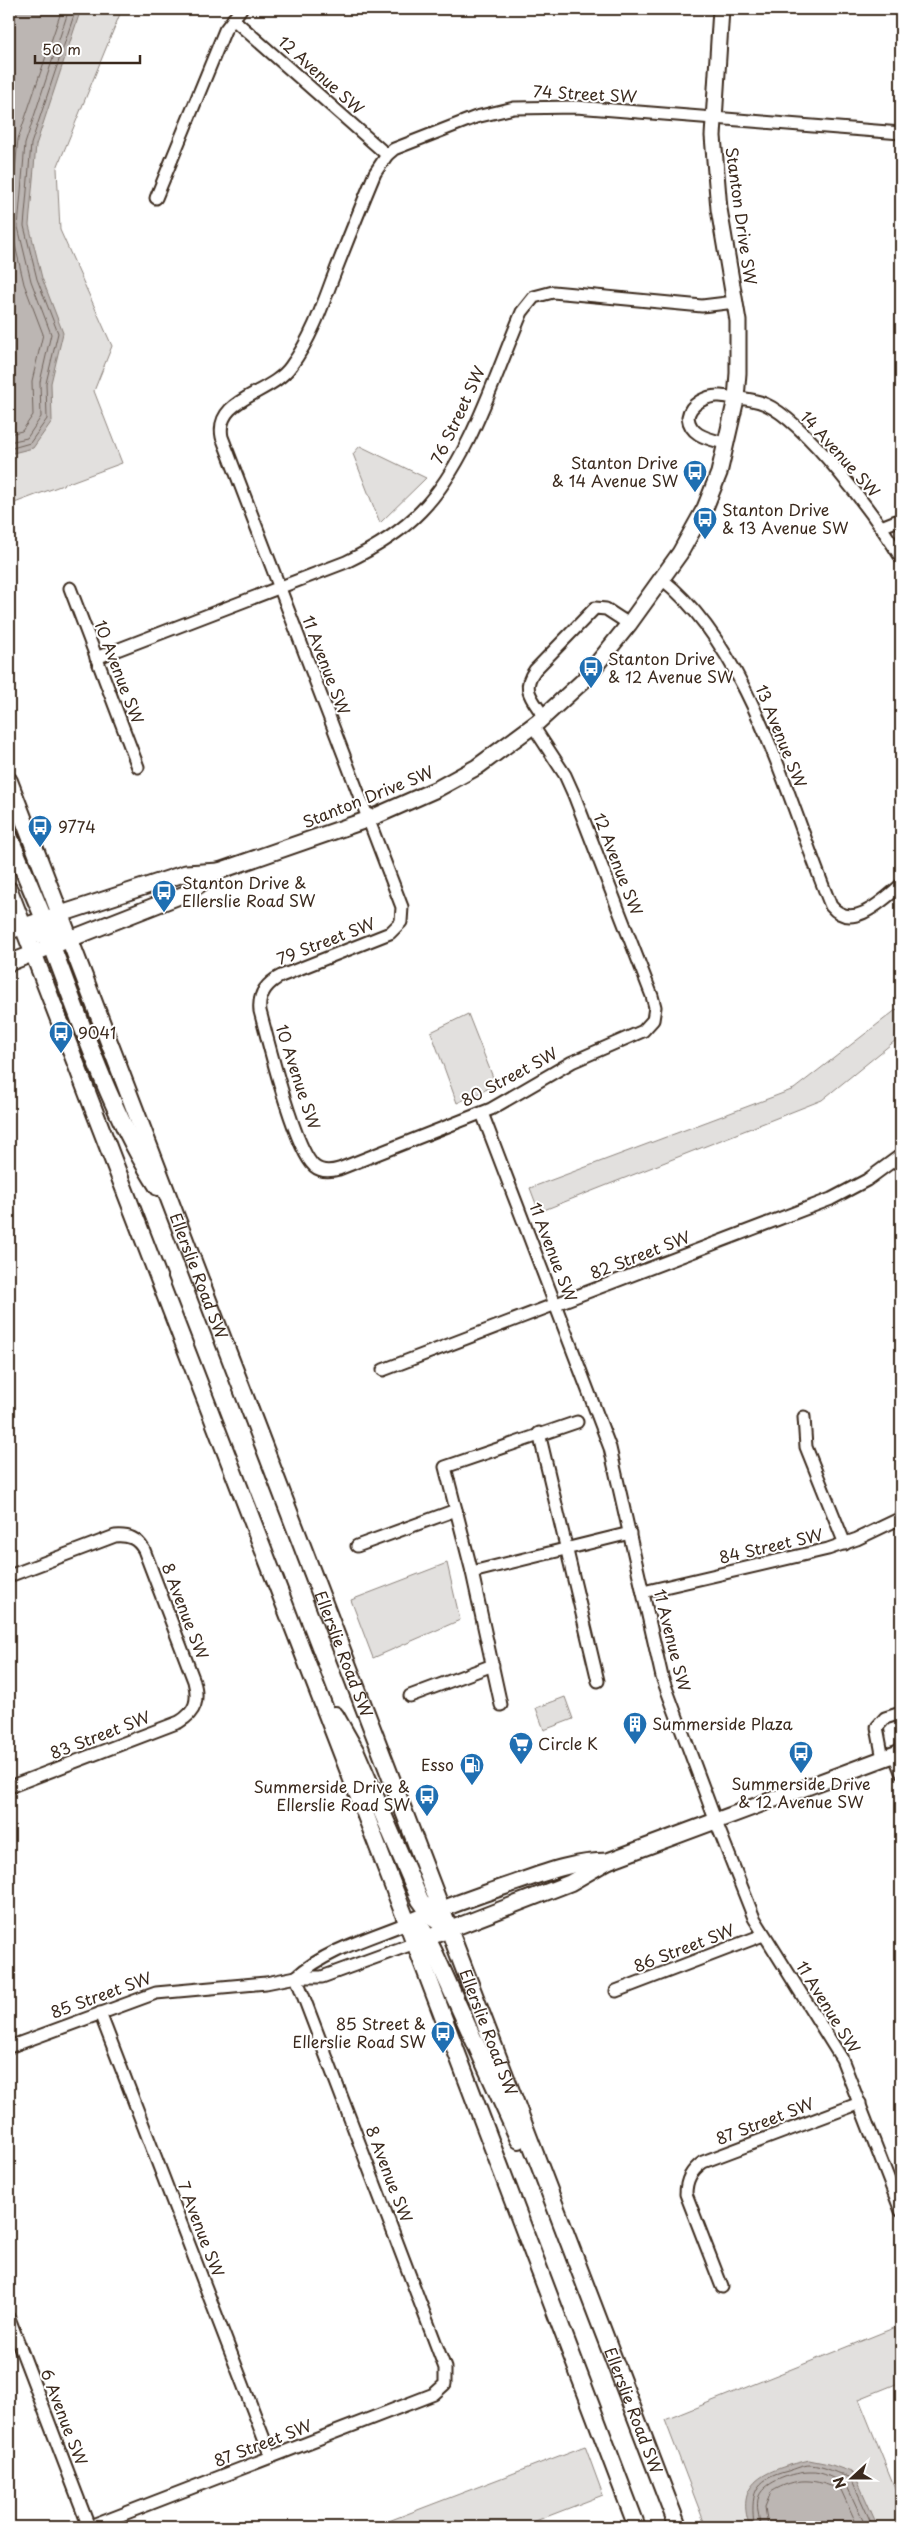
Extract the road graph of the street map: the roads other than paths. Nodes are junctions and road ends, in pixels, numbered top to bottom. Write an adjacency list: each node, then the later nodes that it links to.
1 (241, 9): 3 (street)
2 (721, 9): 4 (street, Stanton Drive SW)
3 (233, 19): 6 (street, 12 Avenue SW); 7 (street)
4 (713, 119): 5 (street, 74 Street SW); 6 (street, 74 Street SW); 8 (street, Stanton Drive SW)
5 (901, 133)
6 (387, 155): 10 (street, 74 Street SW)
7 (156, 198)
8 (735, 302): 9 (street, Stanton Drive SW); 16 (street, 76 Street SW)
9 (736, 398): 11 (street, Stanton Drive SW); 11 (street); 13 (street, 14 Avenue SW)
10 (221, 419): 16 (street, 11 Avenue SW)
11 (727, 444): 15 (street, Stanton Drive SW)
12 (901, 519): 13 (street)
13 (880, 527): 14 (street, 14 Avenue SW)
14 (901, 558)
15 (662, 579): 18 (street, Stanton Drive SW); 26 (street, 13 Avenue SW)
16 (279, 587): 19 (street, 76 Street SW); 23 (street, 11 Avenue SW)
17 (70, 588): 19 (street, 10 Avenue SW)
18 (629, 624): 20 (street, Stanton Drive SW); 20 (street)
19 (96, 658): 21 (street, 10 Avenue SW)
20 (539, 722): 23 (street, Stanton Drive SW); 37 (street, 12 Avenue SW)
21 (138, 767)
22 (9, 781): 28 (main road, Ellerslie Road SW)
23 (369, 819): 25 (street, Stanton Drive SW); 30 (street, 11 Avenue SW)
24 (9, 836): 29 (main road)
25 (219, 871): 28 (street, Stanton Drive SW); 32 (street, Stanton Drive SW)
26 (901, 885)
27 (9, 890): 31 (main road)
28 (60, 913): 29 (street, Stanton Drive SW); 32 (main road, Ellerslie Road SW)
29 (44, 919): 31 (street, Stanton Drive SW); 32 (main road)
30 (401, 922): 36 (street, 79 Street SW)
31 (15, 929): 33 (main road); 34 (main road)
32 (70, 940): 33 (street, Stanton Drive SW); 41 (main road, Ellerslie Road SW)
33 (52, 946): 34 (street, Stanton Drive SW); 41 (main road)
34 (33, 954): 35 (street, Stanton Drive SW); 57 (main road)
35 (9, 963)
36 (263, 990): 40 (street, 10 Avenue SW)
37 (653, 1020): 38 (street, 80 Street SW)
38 (482, 1113): 40 (street, 80 Street SW); 42 (street, 11 Avenue SW)
39 (901, 1155): 42 (street, 82 Street SW)
40 (319, 1170)
41 (177, 1216): 68 (main road, Ellerslie Road SW)
42 (556, 1304): 43 (street, 82 Street SW); 49 (street, 11 Avenue SW)
43 (382, 1370)
44 (804, 1417): 50 (street)
45 (577, 1422): 46 (street)
46 (540, 1433): 47 (street); 52 (street)
47 (456, 1510): 51 (street); 53 (street)
48 (901, 1518): 50 (street, 84 Street SW)
49 (630, 1533): 52 (street); 55 (street, 11 Avenue SW)
50 (845, 1544): 55 (street, 84 Street SW)
51 (357, 1546)
52 (568, 1547): 53 (street); 58 (street)
53 (472, 1572): 56 (street)
54 (9, 1576): 60 (street, 8 Avenue SW)
55 (643, 1592): 66 (street, 11 Avenue SW)
56 (492, 1665): 59 (street); 61 (street)
57 (309, 1670): 68 (main road); 69 (main road)
58 (598, 1680)
59 (410, 1696)
60 (196, 1704): 65 (street, 83 Street SW)
61 (501, 1705)
62 (901, 1713): 63 (street)
63 (893, 1755): 64 (street); 66 (street)
64 (901, 1772)
65 (9, 1787)
66 (716, 1822): 67 (street); 71 (street, 11 Avenue SW)
67 (608, 1861): 68 (street, 85 Street SW); 70 (street, 85 Street SW)
68 (436, 1911): 69 (street, 85 Street SW); 70 (main road)
69 (407, 1922): 72 (main road); 73 (street, 85 Street SW)
70 (450, 1930): 72 (street, 85 Street SW); 78 (main road, Ellerslie Road SW)
71 (763, 1935): 74 (street, 86 Street SW); 77 (street, 11 Avenue SW)
72 (421, 1941): 73 (street, 85 Street SW); 78 (main road); 85 (main road)
73 (296, 1977): 75 (street, 85 Street SW); 82 (street, 8 Avenue SW)
74 (616, 1991)
75 (100, 2013): 76 (street, 85 Street SW); 83 (street, 7 Avenue SW)
76 (9, 2047)
77 (860, 2103): 79 (street, 11 Avenue SW); 80 (street, 87 Street SW)
78 (546, 2188): 86 (main road, Ellerslie Road SW)
79 (901, 2211)
80 (722, 2287)
81 (9, 2318): 84 (street, 6 Avenue SW)
82 (445, 2384): 83 (street, 87 Street SW)
83 (271, 2457): 84 (street, 87 Street SW)
84 (89, 2527)
85 (637, 2527)
86 (678, 2527)

